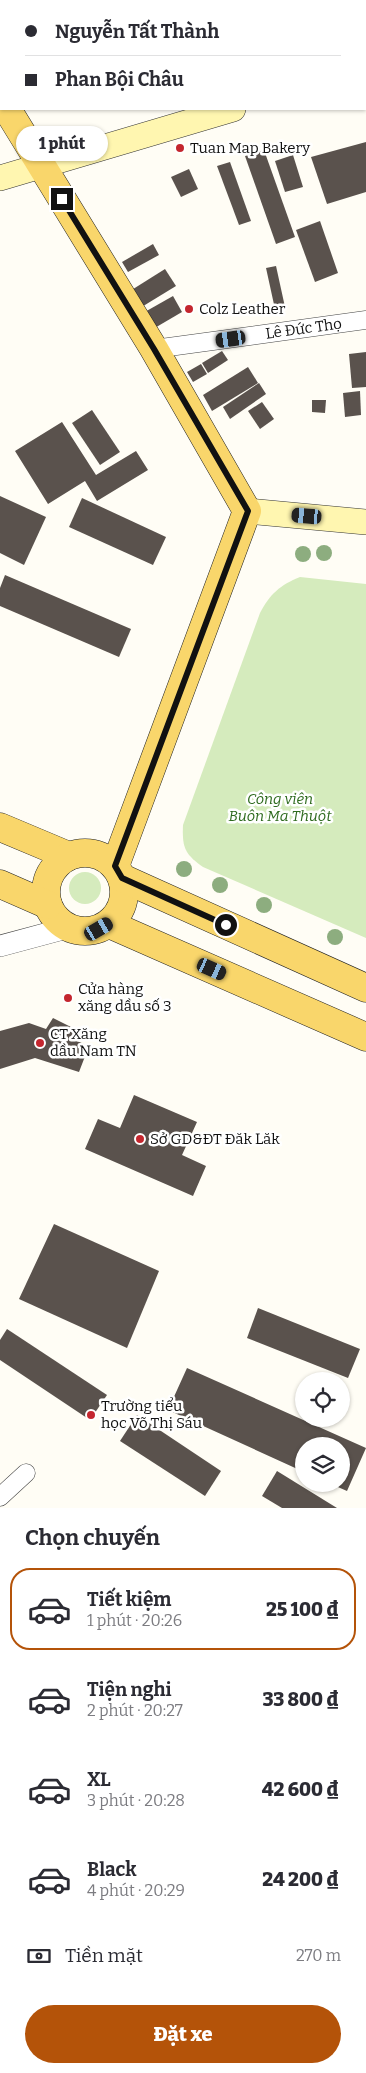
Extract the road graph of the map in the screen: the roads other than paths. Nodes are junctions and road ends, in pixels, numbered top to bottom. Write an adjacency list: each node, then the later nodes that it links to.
1 (7, 110): 3 (main road)
2 (230, 110): 3 (main road)
3 (41, 165): 4 (main road); 6 (main road)
4 (0, 178)
5 (366, 320): 6 (street, Lê Đức Thọ)
6 (154, 349): 7 (main road)
7 (248, 511): 8 (main road); 11 (main road)
8 (366, 522)
9 (0, 828): 10 (main road)
10 (69, 856): 11 (main road); 13 (main road)
11 (118, 872): 14 (main road); 17 (main road)
12 (0, 884): 13 (main road)
13 (48, 906): 15 (main road)
14 (109, 924): 15 (main road); 18 (main road)
15 (68, 928): 16 (street)
16 (0, 946)
17 (366, 988)
18 (366, 1037)
19 (26, 1473): 20 (street)
20 (0, 1497)

